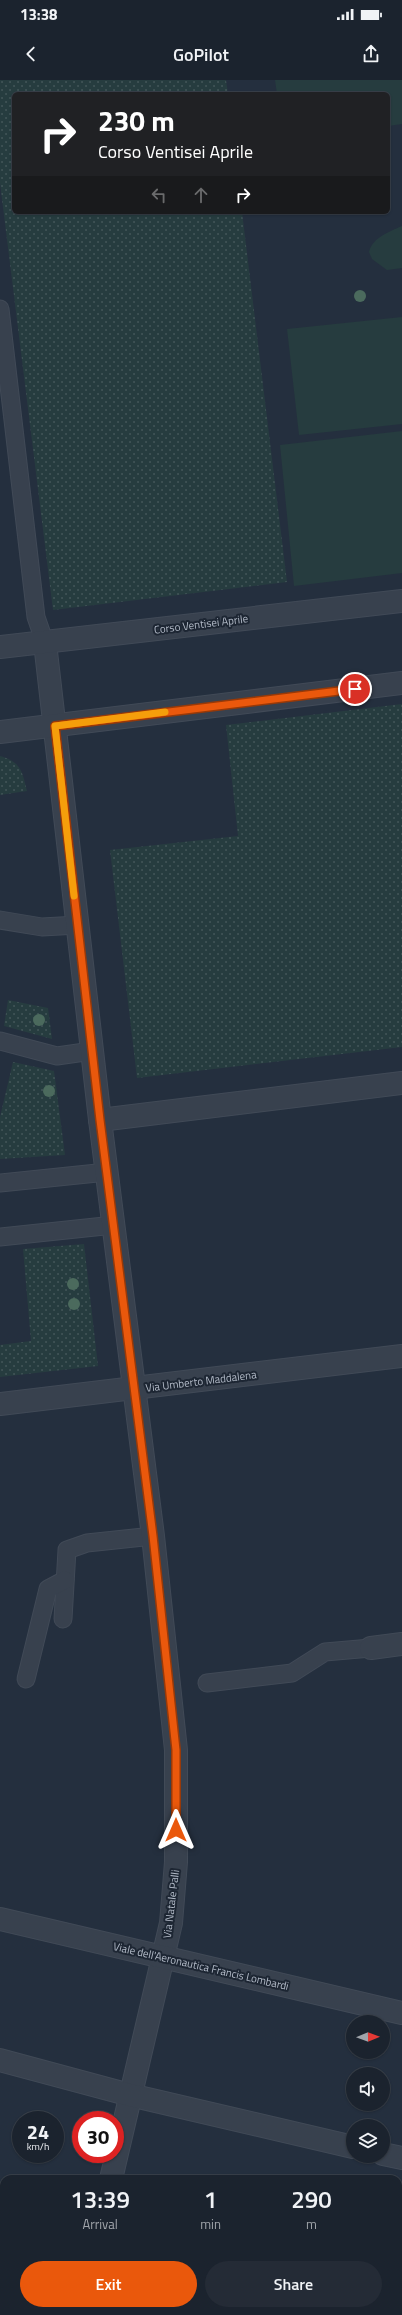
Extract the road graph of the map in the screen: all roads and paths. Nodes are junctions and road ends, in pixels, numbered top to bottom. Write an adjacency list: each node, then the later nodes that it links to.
1 (0, 309): 3 (lane)
2 (402, 601): 3 (street, Corso Ventisei Aprile)
3 (45, 643): 4 (street, Corso Ventisei Aprile); 6 (street, Via Natale Palli)
4 (0, 647)
5 (402, 683): 6 (street)
6 (55, 726): 7 (street); 9 (street, Via Natale Palli)
7 (0, 732)
8 (0, 920): 9 (lane)
9 (78, 924): 11 (street, Via Natale Palli)
10 (0, 1041): 11 (lane)
11 (92, 1051): 13 (street, Via Natale Palli)
12 (402, 1083): 13 (street)
13 (100, 1120): 14 (street, Via Natale Palli)
14 (107, 1172): 15 (lane); 16 (street, Via Natale Palli)
15 (0, 1183)
16 (114, 1225): 17 (lane); 19 (street, Via Natale Palli)
17 (0, 1237)
18 (402, 1356): 19 (street, Via Umberto Maddalena)
19 (134, 1389): 20 (street, Via Umberto Maddalena); 21 (street, Via Natale Palli)
20 (0, 1404)
21 (153, 1536): 22 (lane); 29 (street, Via Natale Palli)
22 (65, 1580): 23 (lane); 26 (lane)
23 (63, 1619)
24 (402, 1644): 25 (street)
25 (371, 1648): 27 (lane)
26 (26, 1679)
27 (207, 1683)
28 (0, 1918): 29 (street, Viale dell'Aeronautica Francis Lombardi)
29 (163, 1957): 30 (street, Viale dell'Aeronautica Francis Lombardi); 32 (street, Via Natale Palli)
30 (402, 2013)
31 (0, 2060): 32 (street)
32 (130, 2095): 33 (street); 36 (street, Via Natale Palli)
33 (346, 2145)
34 (390, 2155): 35 (street)
35 (402, 2158)
36 (112, 2175)

